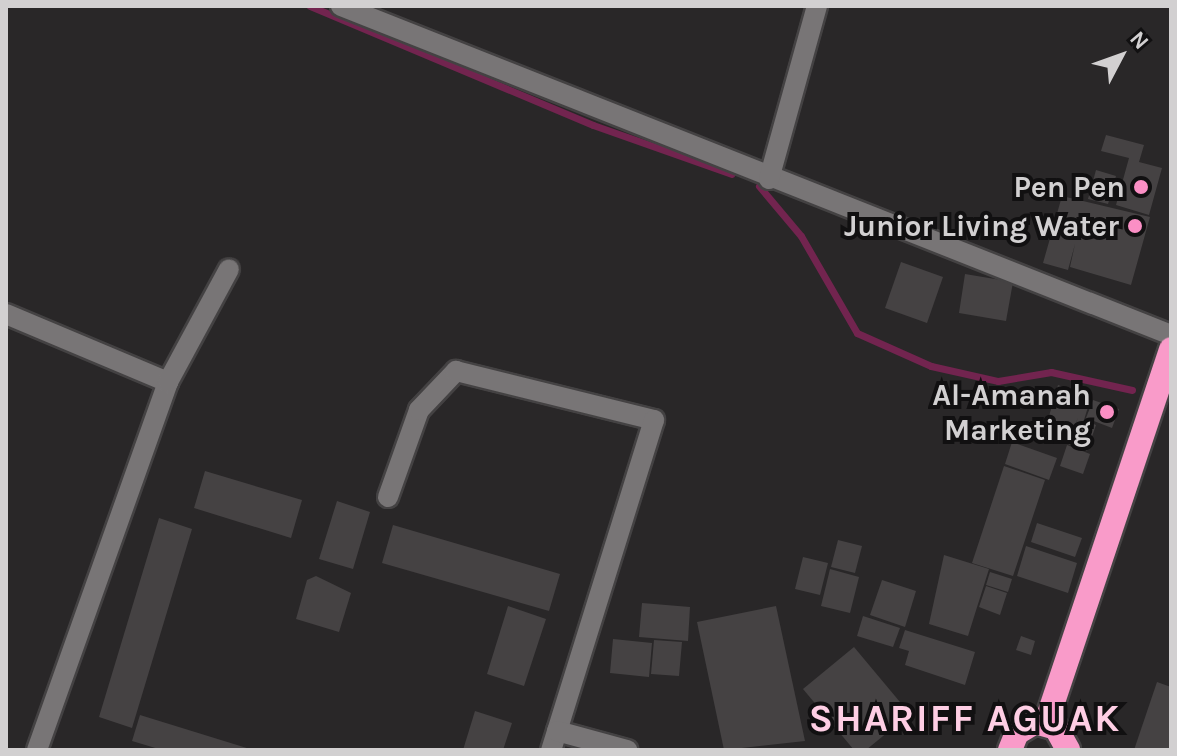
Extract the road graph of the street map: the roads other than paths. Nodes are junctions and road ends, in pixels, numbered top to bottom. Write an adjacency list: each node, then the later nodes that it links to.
1 (341, 6): 3 (street)
2 (817, 6): 3 (street)
3 (769, 179): 6 (street)
4 (229, 269): 8 (street)
5 (6, 314): 8 (street)
6 (1171, 335)
7 (1171, 349): 10 (highway)
8 (168, 382): 12 (street)
9 (388, 497): 11 (street)
10 (1046, 723): 14 (highway); 15 (highway)
11 (554, 740): 13 (street)
12 (37, 750)
13 (627, 750)
14 (1010, 750)
15 (1068, 750)

